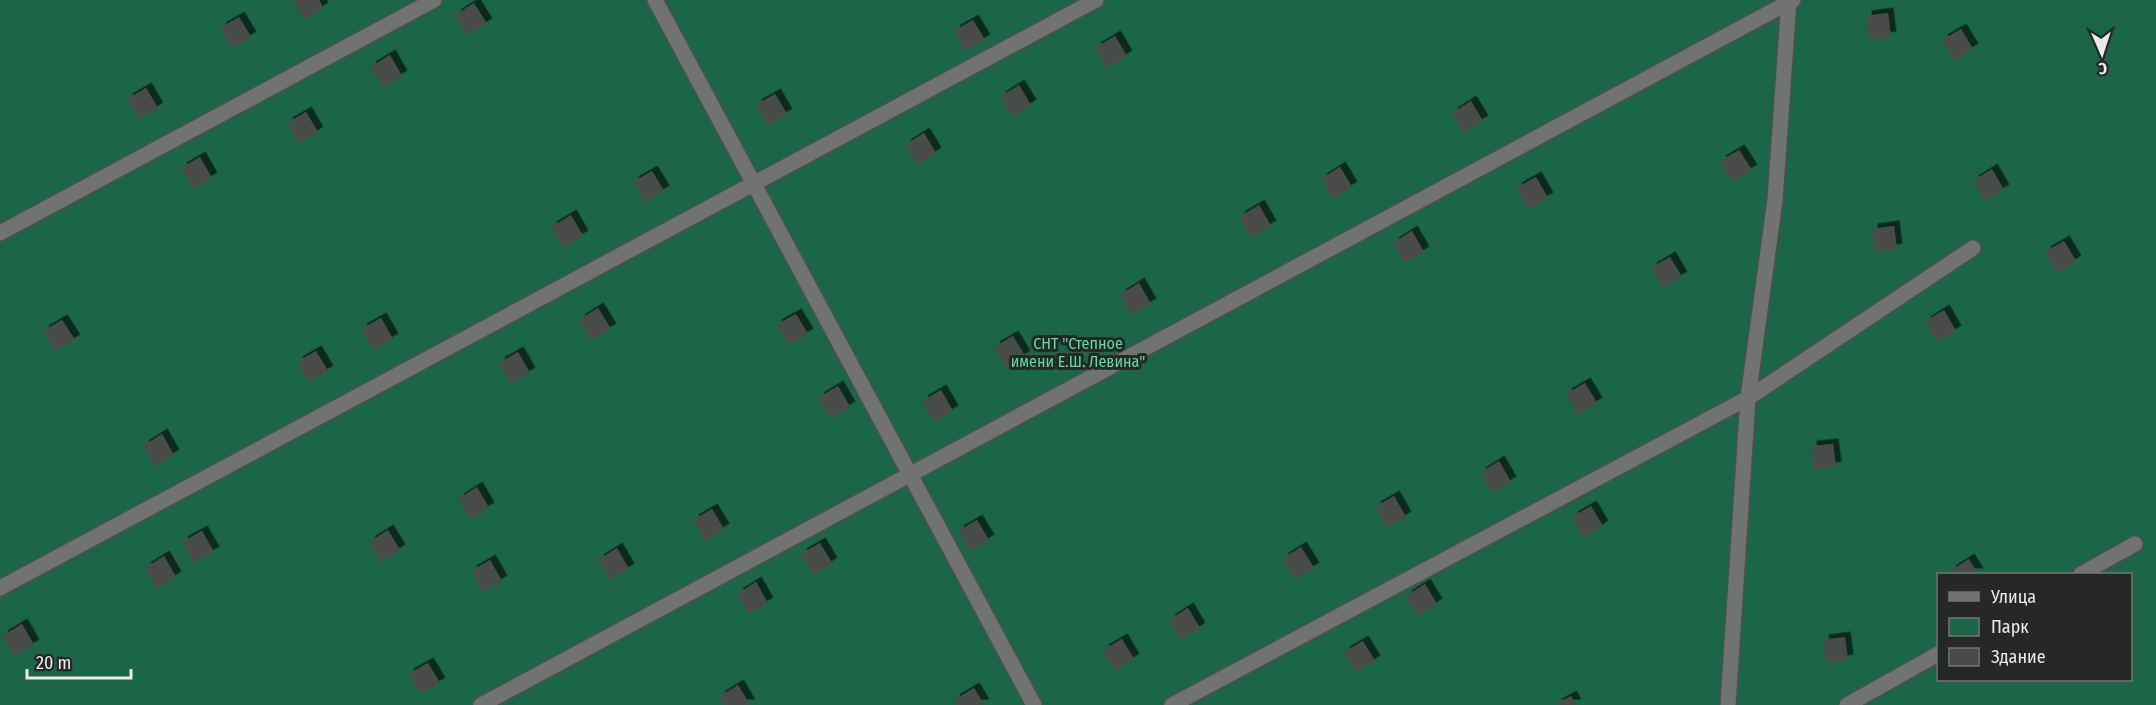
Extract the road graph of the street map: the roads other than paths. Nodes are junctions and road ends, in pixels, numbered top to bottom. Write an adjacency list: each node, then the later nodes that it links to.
1 (434, 0): 6 (street)
2 (655, 0): 5 (street)
3 (1096, 0): 5 (street)
4 (1790, 1): 8 (street); 9 (street)
5 (754, 184): 9 (street); 12 (street)
6 (0, 232)
7 (1973, 248): 8 (street)
8 (1748, 398): 16 (street); 17 (street)
9 (910, 474): 14 (street); 15 (street)
10 (2135, 544): 11 (street)
11 (2083, 573)
12 (0, 588)
13 (1937, 655): 18 (street)
14 (481, 705)
15 (1034, 705)
16 (1172, 705)
17 (1728, 705)
18 (1847, 705)

